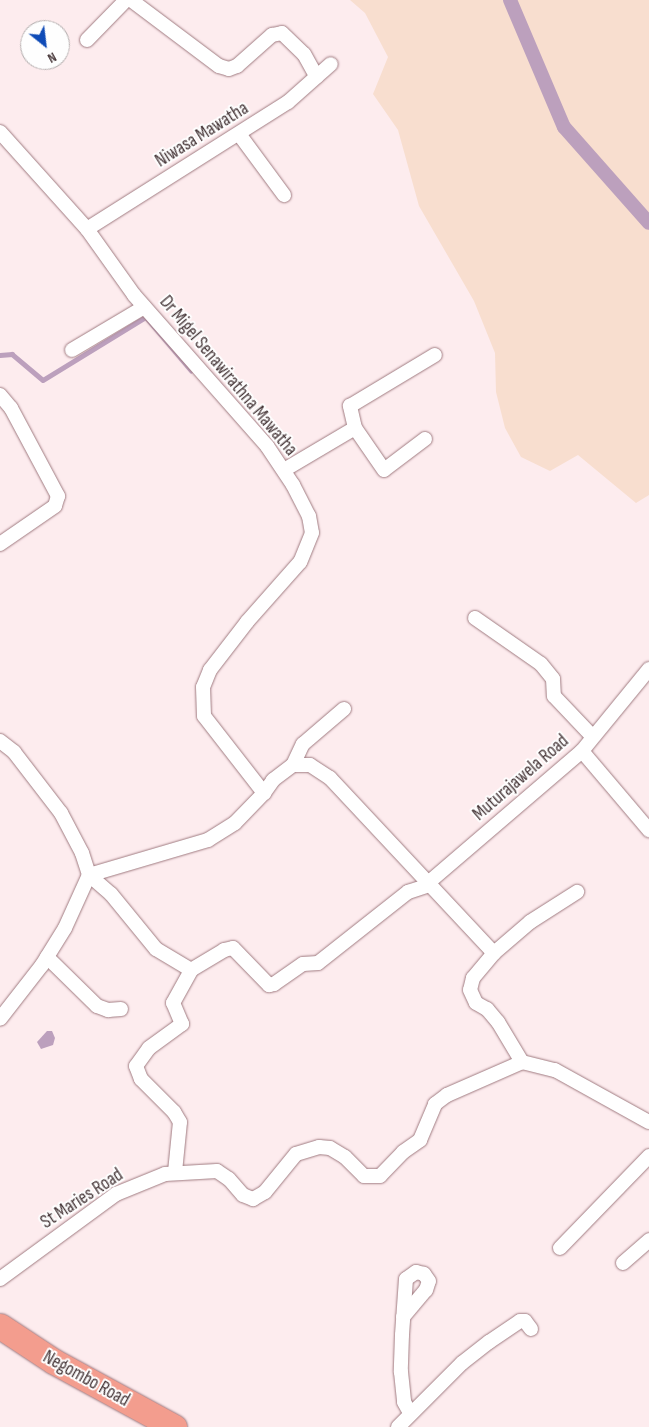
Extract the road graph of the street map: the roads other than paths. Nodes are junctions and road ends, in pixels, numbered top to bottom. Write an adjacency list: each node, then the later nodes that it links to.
1 (126, 0): 3 (street)
2 (130, 0): 5 (street)
3 (87, 40)
4 (331, 64): 5 (street, Niwasa Mawatha)
5 (317, 77): 7 (street, Niwasa Mawatha)
6 (0, 132): 9 (street, Dr Migel Senawirathna Mawatha)
7 (239, 134): 8 (street); 9 (street, Niwasa Mawatha)
8 (284, 195)
9 (87, 229): 10 (street, Dr Migel Senawirathna Mawatha)
10 (144, 307): 11 (street); 16 (street, Dr Migel Senawirathna Mawatha)
11 (72, 350)
12 (435, 355): 14 (street)
13 (0, 395): 17 (street)
14 (355, 428): 15 (street); 16 (street)
15 (425, 439)
16 (284, 470): 26 (street, Dr Migel Senawirathna Mawatha)
17 (0, 544)
18 (474, 618): 22 (street)
19 (649, 669): 20 (street, Muturajawela Road)
20 (644, 684): 22 (street, Muturajawela Road)
21 (344, 709): 25 (street)
22 (592, 736): 24 (street, Muturajawela Road)
23 (0, 741): 28 (street)
24 (582, 752): 27 (street); 29 (street, Muturajawela Road)
25 (293, 765): 26 (street); 29 (street)
26 (264, 793): 28 (street)
27 (649, 830)
28 (89, 875): 32 (street); 33 (street)
29 (429, 884): 31 (street); 33 (street)
30 (577, 892): 31 (street)
31 (494, 953): 36 (street)
32 (47, 958): 34 (street); 35 (street)
33 (191, 970): 39 (street)
34 (121, 1009)
35 (0, 1019)
36 (522, 1062): 37 (street); 39 (street, St Maries Road)
37 (649, 1122)
38 (649, 1156): 41 (street)
39 (176, 1172): 43 (street, St Maries Road)
40 (649, 1240): 42 (street)
41 (560, 1248)
42 (623, 1263)
43 (0, 1278)
44 (403, 1317): 48 (street)
45 (0, 1326): 50 (highway, Negombo Road)
46 (531, 1329): 48 (street)
47 (0, 1342): 49 (highway, Negombo Road)
48 (410, 1413): 51 (street)
49 (142, 1427)
50 (174, 1427)
51 (398, 1427)

